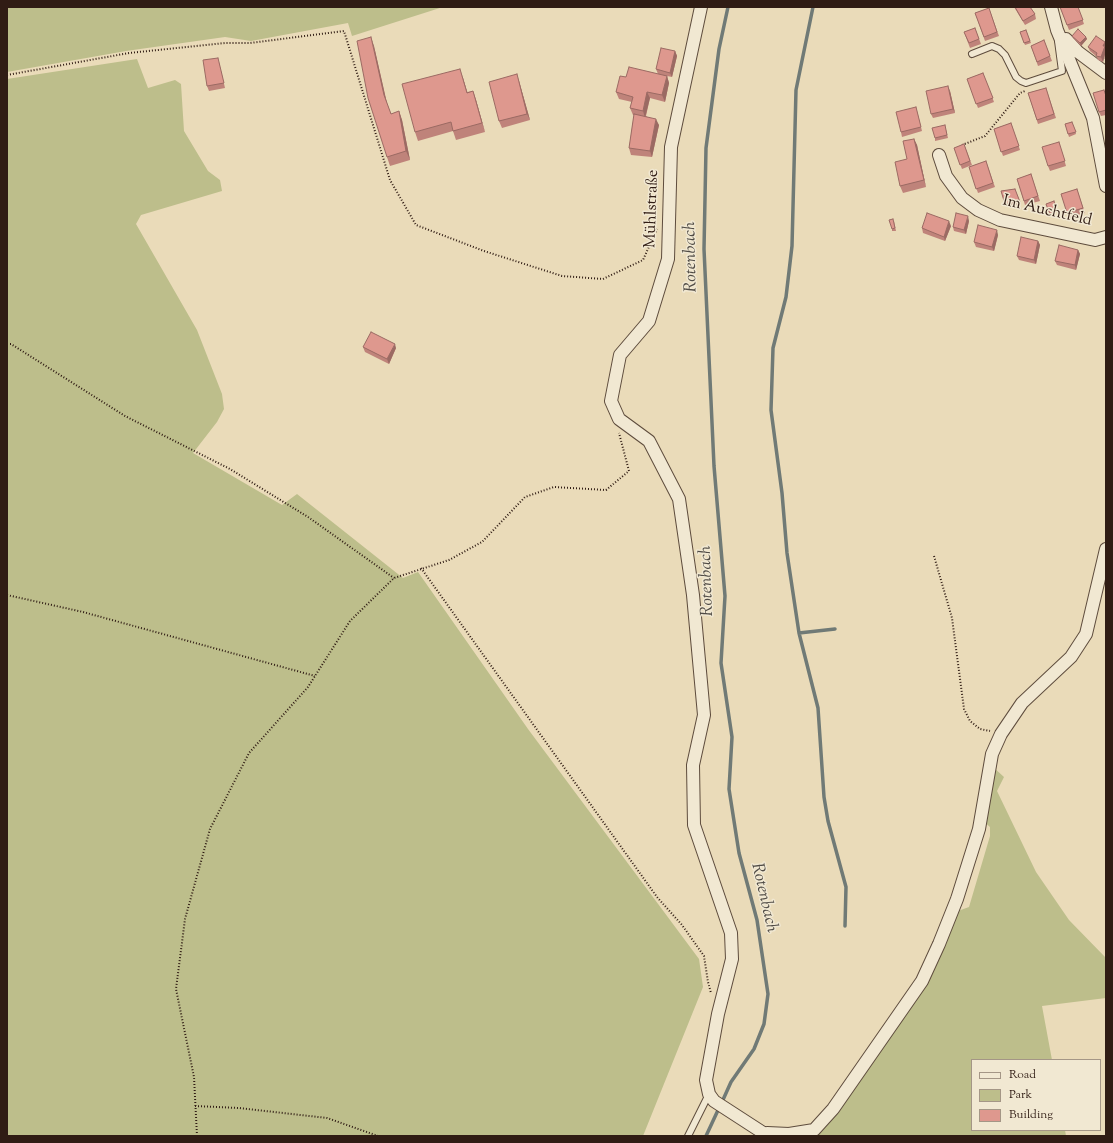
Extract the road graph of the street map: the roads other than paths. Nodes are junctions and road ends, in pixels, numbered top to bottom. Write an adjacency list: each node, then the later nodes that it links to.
1 (701, 7): 10 (street, Mühlstraße)
2 (1051, 7): 3 (street)
3 (1057, 30): 4 (lane); 5 (street); 7 (street)
4 (972, 54)
5 (1106, 72)
6 (939, 155): 8 (street, Im Auchtfeld)
7 (1106, 186)
8 (1106, 237)
9 (1106, 549): 11 (street)
10 (712, 1098): 12 (street); 13 (lane)
11 (811, 1133): 12 (street)
12 (768, 1135)
13 (688, 1136)

